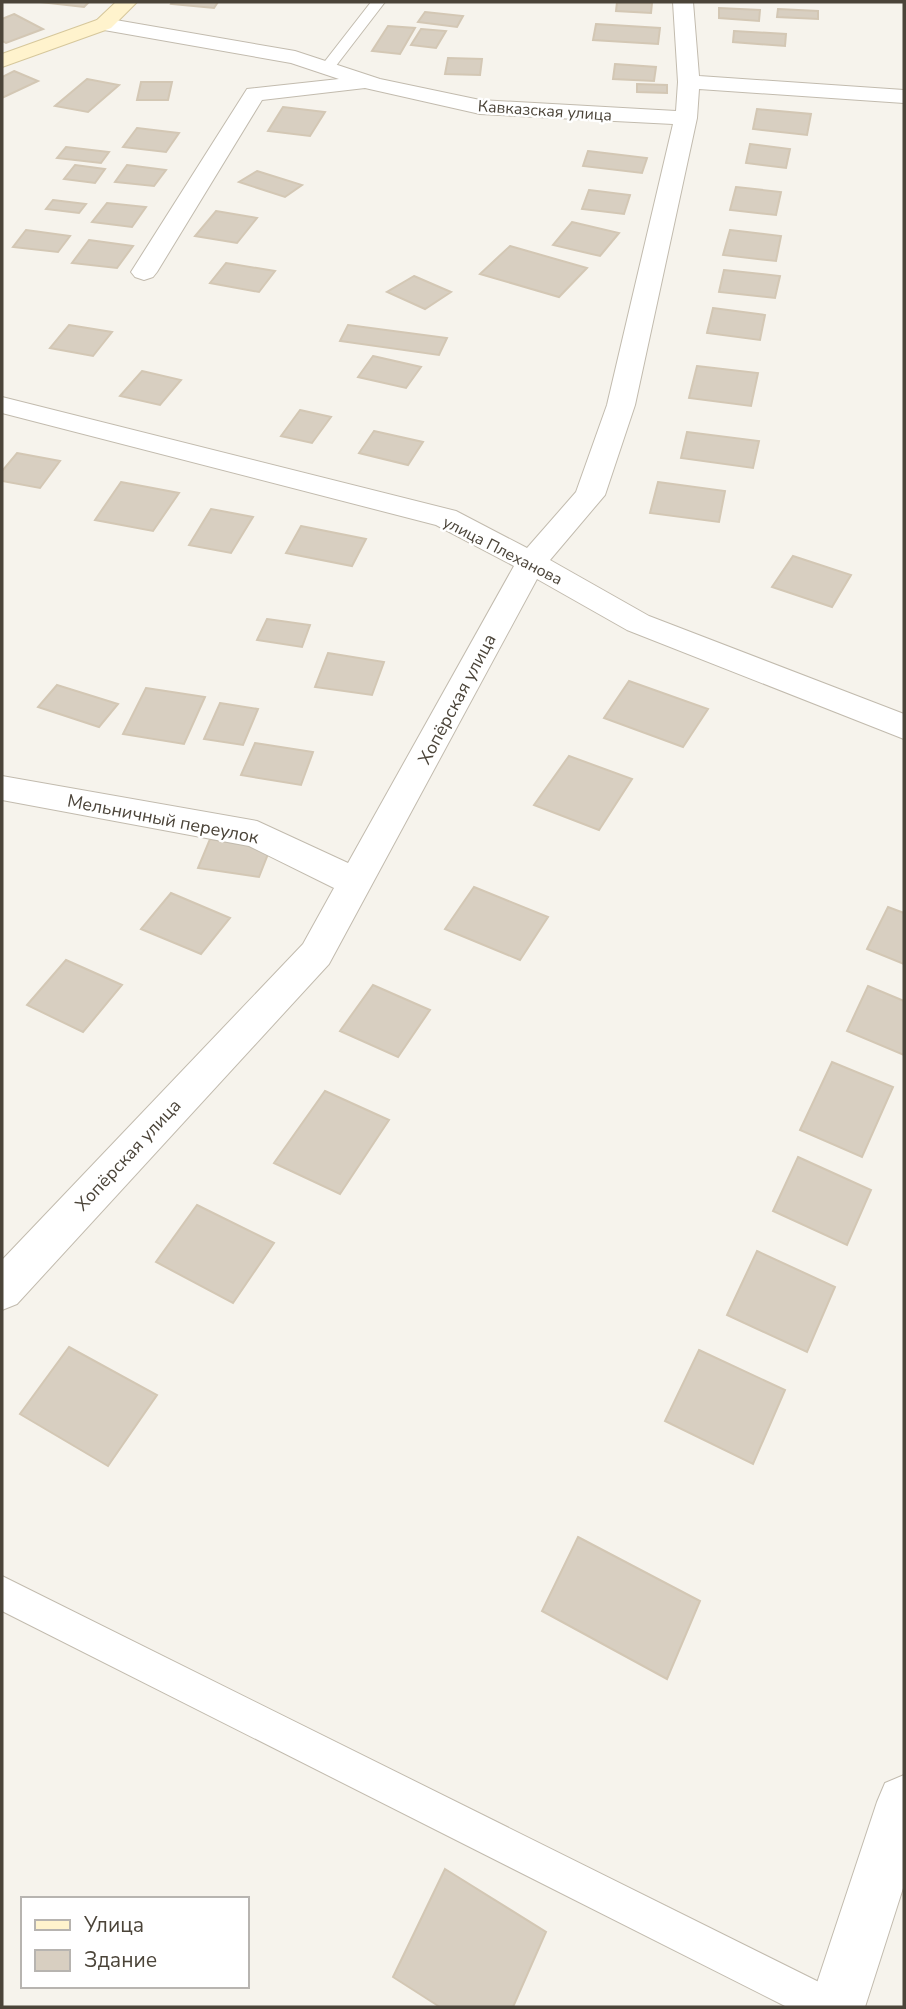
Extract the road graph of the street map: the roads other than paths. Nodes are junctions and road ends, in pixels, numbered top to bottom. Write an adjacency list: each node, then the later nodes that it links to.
1 (127, 2): 4 (street)
2 (378, 2): 6 (lane)
3 (682, 2): 8 (street, Хопёрская улица)
4 (104, 24): 5 (street); 6 (street, Кавказская улица)
5 (2, 61)
6 (327, 68): 7 (street, Кавказская улица)
7 (365, 81): 10 (street, Кавказская улица); 11 (street, Кавказская улица)
8 (689, 82): 9 (street); 10 (street, Хопёрская улица)
9 (904, 97)
10 (686, 118): 13 (street, Хопёрская улица)
11 (144, 272)
12 (2, 405): 13 (street, улица Плеханова)
13 (531, 562): 14 (street, улица Плеханова); 16 (street, Хопёрская улица)
14 (904, 727)
15 (2, 788): 16 (street, Мельничный переулок)
16 (357, 883): 17 (street, Хопёрская улица)
17 (2, 1290)
18 (2, 1593): 20 (lane)
19 (904, 1802): 21 (street)
20 (827, 2007)
21 (837, 2007)

